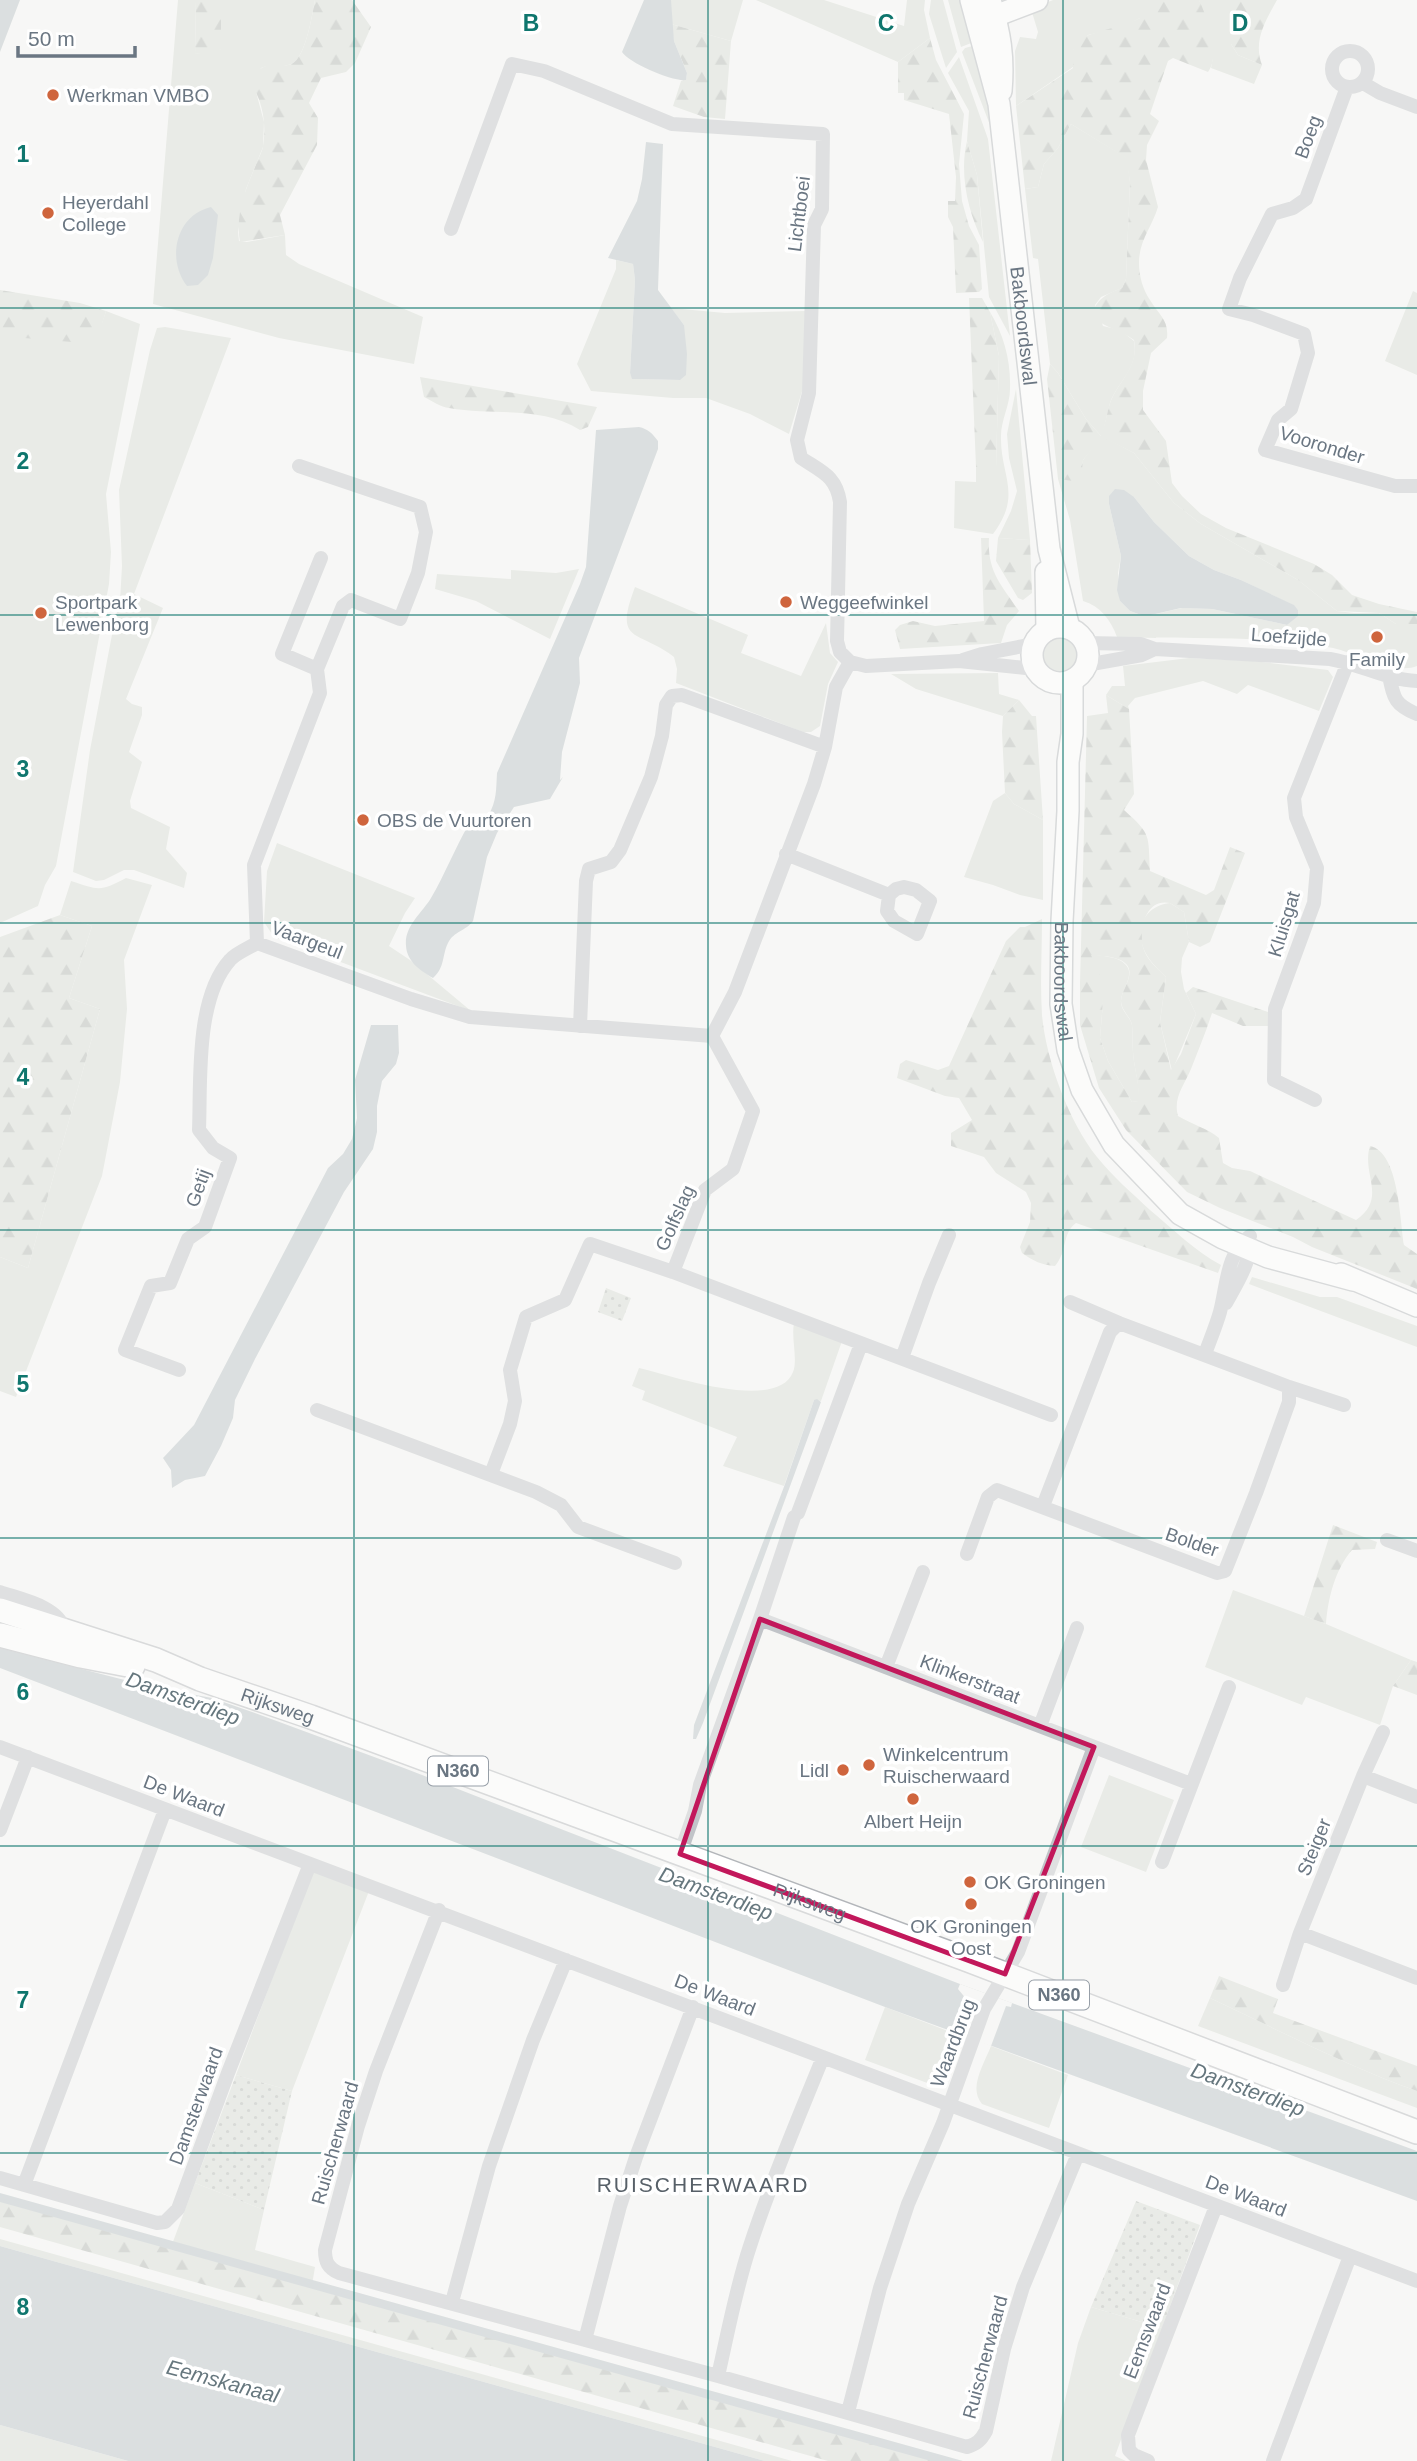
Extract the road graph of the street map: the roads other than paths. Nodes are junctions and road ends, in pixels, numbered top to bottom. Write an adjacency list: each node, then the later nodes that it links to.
1 (1037, 0): 2 (main road)
2 (986, 5): 10 (main road, Bakboordswal)
3 (1363, 83): 4 (street); 4 (street); 5 (street)
4 (1347, 88): 6 (street, Boeg)
5 (1417, 107)
6 (1306, 200): 9 (street, Vooronder)
7 (451, 229): 17 (street, Lichtboei)
8 (299, 466): 19 (street, Vaargeul)
9 (1417, 486)
10 (1049, 549): 12 (main road, Bakboordswal); 13 (main road, Bakboordswal)
11 (321, 558): 19 (street)
12 (1069, 628): 13 (main road); 14 (main road)
13 (1040, 637): 16 (street); 20 (main road)
14 (1085, 643): 15 (street, Loefzijde); 20 (main road)
15 (1155, 649): 18 (street, Loefzijde); 20 (street, Loefzijde)
16 (959, 661): 17 (street); 20 (street)
17 (850, 662): 24 (street)
18 (1348, 662): 21 (street, Loefzijde); 30 (street, Kluisgat)
19 (317, 669): 27 (street, Vaargeul)
20 (1061, 674): 32 (main road, Bakboordswal)
21 (1389, 676): 22 (street, Loefzijde); 23 (street)
22 (1417, 681)
23 (1417, 714)
24 (825, 747): 25 (street); 28 (street)
25 (786, 854): 26 (street); 29 (street)
26 (889, 895)
27 (257, 943): 28 (street, Vaargeul); 40 (street, Getij)
28 (580, 1026): 29 (street, Vaargeul)
29 (712, 1036): 33 (street, Golfslag)
30 (1315, 1100)
31 (949, 1235): 39 (street)
32 (1246, 1244): 35 (main road, Bakboordswal); 38 (street)
33 (673, 1272): 37 (street, Golfslag); 45 (street, Golfslag)
34 (1070, 1302): 36 (street)
35 (1417, 1306)
36 (1119, 1323): 38 (street); 46 (street)
37 (861, 1344): 39 (street, Golfslag); 54 (street)
38 (1205, 1354): 41 (street)
39 (902, 1358): 44 (street, Golfslag)
40 (179, 1370)
41 (1289, 1387): 42 (street); 46 (street, Bolder)
42 (1344, 1405)
43 (317, 1410): 45 (street)
44 (1051, 1415)
45 (491, 1474): 50 (street)
46 (1043, 1506): 49 (street, Bolder)
47 (1387, 1540): 48 (street)
48 (1417, 1550)
49 (967, 1554)
50 (675, 1563)
51 (923, 1572): 59 (street)
52 (0, 1592): 56 (street, Rijksweg)
53 (0, 1610): 56 (main road, Rijksweg / N360)
54 (760, 1619): 59 (street, Klinkerstraat); 72 (street)
55 (1077, 1628): 62 (street)
56 (65, 1631): 58 (street); 60 (main road, Rijksweg / N360)
57 (0, 1634): 58 (main road, Rijksweg / N360)
58 (49, 1648): 60 (main road, Rijksweg / N360)
59 (886, 1667): 62 (street, Klinkerstraat)
60 (200, 1679): 72 (main road, Rijksweg / N360)
61 (1229, 1687): 68 (street)
62 (1040, 1726): 65 (street, Klinkerstraat)
63 (1383, 1732): 67 (street, Steiger)
64 (0, 1747): 66 (street, De Waard)
65 (1094, 1747): 68 (street, Klinkerstraat); 78 (street, Waardbrug)
66 (28, 1757): 70 (street, De Waard); 71 (street)
67 (1363, 1776): 69 (street); 76 (street, Steiger)
68 (1191, 1784): 73 (street)
69 (1417, 1797)
70 (165, 1810): 74 (street, De Waard); 87 (street)
71 (0, 1830)
72 (680, 1854): 78 (main road, Rijksweg / N360)
73 (1162, 1862)
74 (310, 1864): 75 (street, De Waard); 87 (street, Damsterwaard)
75 (439, 1910): 77 (street, De Waard); 91 (street, Ruischerwaard)
76 (1300, 1933): 79 (street); 80 (street, Steiger)
77 (566, 1960): 81 (street, De Waard); 91 (street)
78 (1005, 1974): 83 (street, Waardbrug); 84 (main road, Rijksweg / N360)
79 (1417, 1978)
80 (1283, 1985)
81 (693, 2007): 82 (street, De Waard); 92 (street)
82 (823, 2057): 83 (street, De Waard); 93 (street)
83 (949, 2104): 85 (street, De Waard); 94 (street)
84 (1417, 2132)
85 (1078, 2154): 88 (street, De Waard); 94 (street, Ruischerwaard)
86 (0, 2178): 87 (street, Damsterwaard)
87 (24, 2185)
88 (1216, 2206): 89 (street, De Waard); 95 (street, Eemswaard)
89 (1350, 2256): 90 (street, De Waard); 96 (street)
90 (1417, 2281)
91 (452, 2302): 92 (street, Ruischerwaard)
92 (585, 2340): 93 (street, Ruischerwaard)
93 (718, 2375): 94 (street, Ruischerwaard)
94 (848, 2412)
95 (1148, 2461)
96 (1273, 2461)

